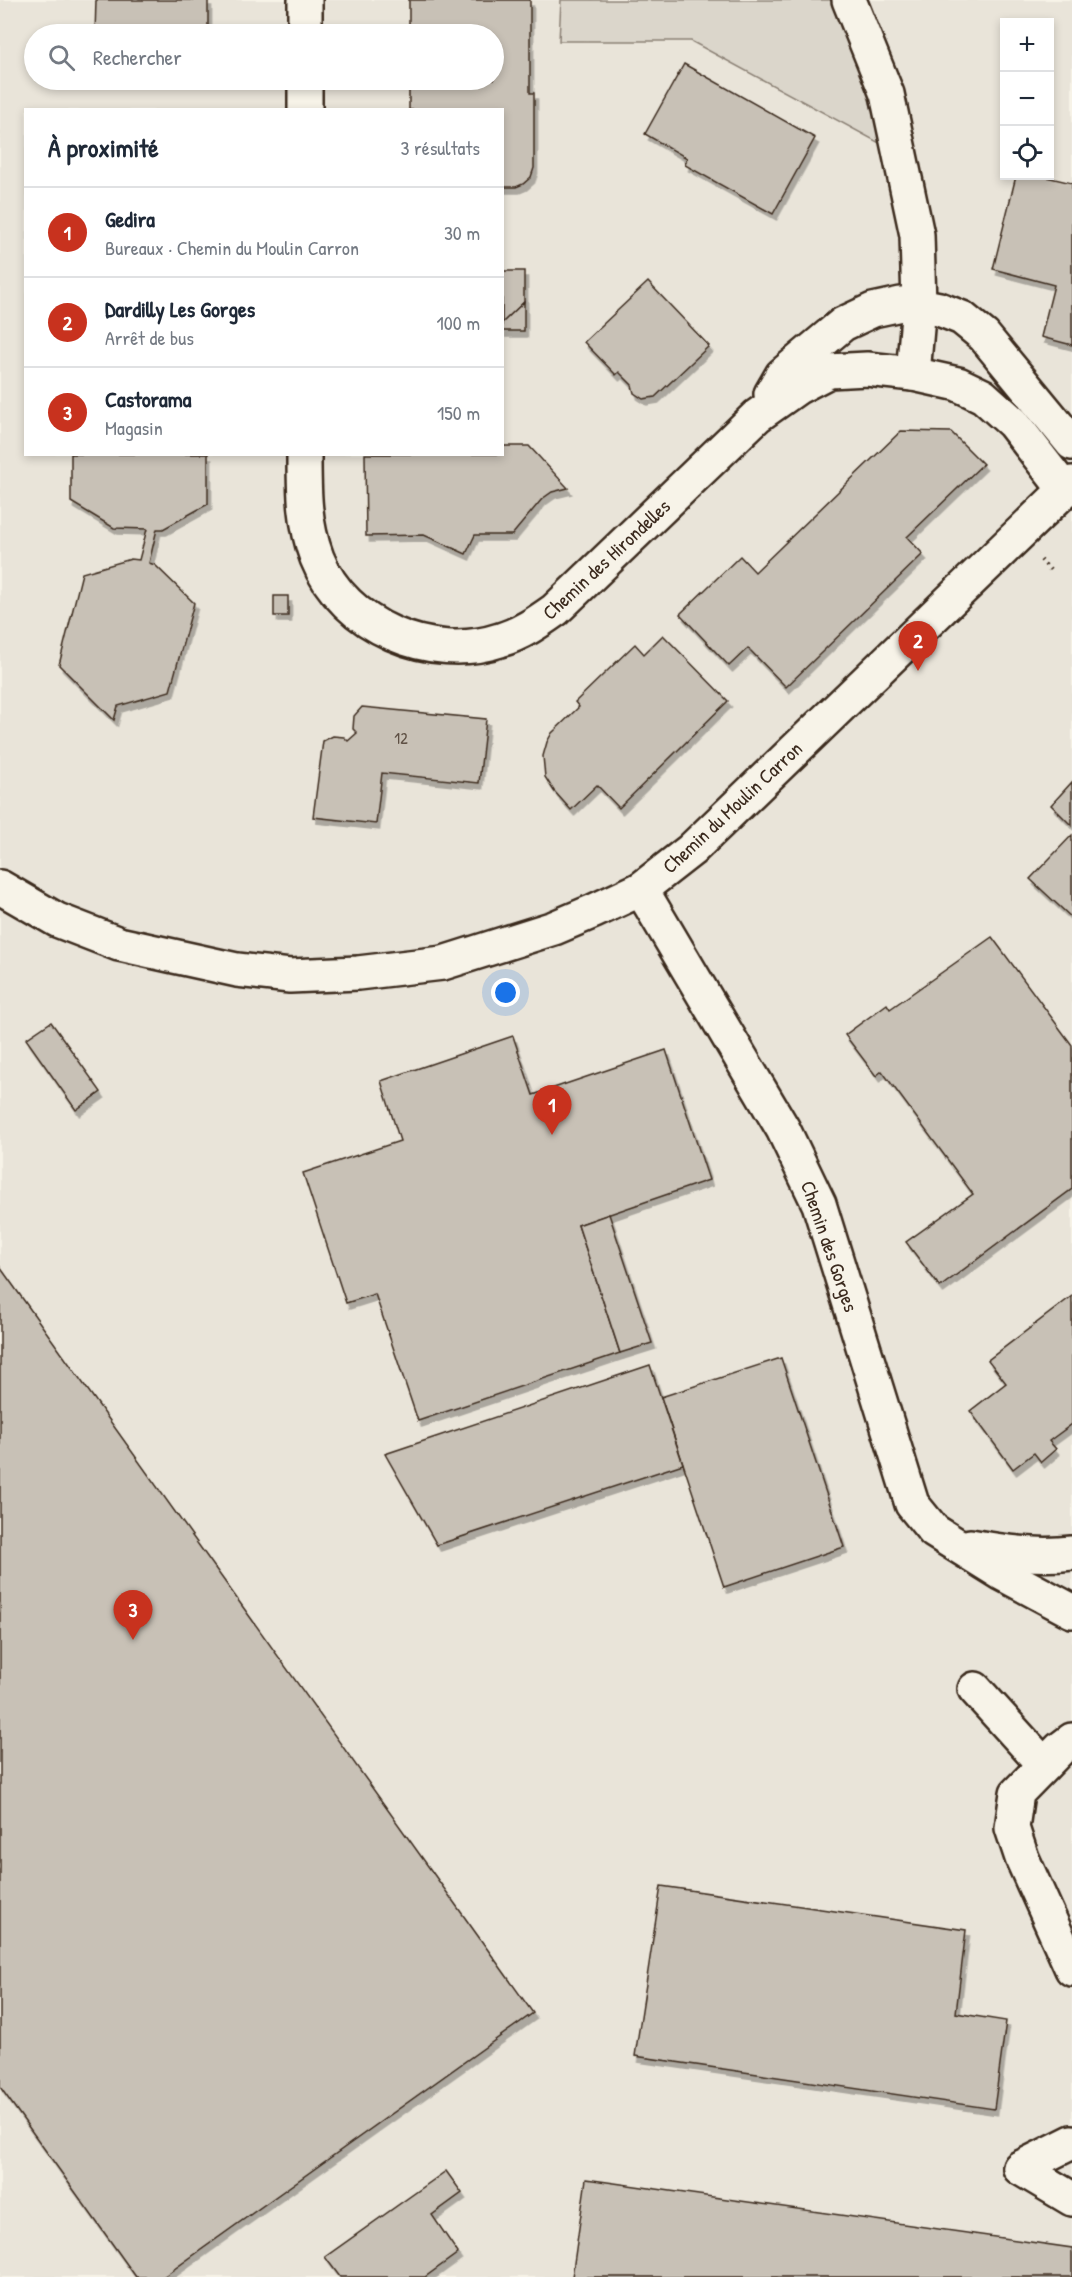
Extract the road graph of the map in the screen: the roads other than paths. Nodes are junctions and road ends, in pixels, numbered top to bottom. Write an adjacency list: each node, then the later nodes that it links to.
1 (305, 0): 3 (street)
2 (849, 0): 6 (street)
3 (305, 24)
4 (305, 90): 5 (street)
5 (305, 108)
6 (919, 305): 7 (street); 8 (street, Chemin des Hirondelles); 9 (street, Chemin des Hirondelles)
7 (914, 374): 8 (street, Chemin des Hirondelles); 11 (street, Chemin des Hirondelles)
8 (757, 416): 10 (street, Chemin des Hirondelles)
9 (1072, 443)
10 (304, 456)
11 (1068, 486): 13 (street, Chemin du Moulin Carron)
12 (0, 887): 13 (street, Chemin du Moulin Carron)
13 (641, 889): 14 (street, Chemin des Gorges)
14 (958, 1544): 15 (street, Chemin des Gorges); 16 (street, Chemin des Gorges)
15 (1072, 1553)
16 (1072, 1611)
17 (975, 1689): 18 (street)
18 (1062, 1745): 19 (street)
19 (1072, 1969)
20 (1072, 2142): 21 (street)
21 (1072, 2199)

